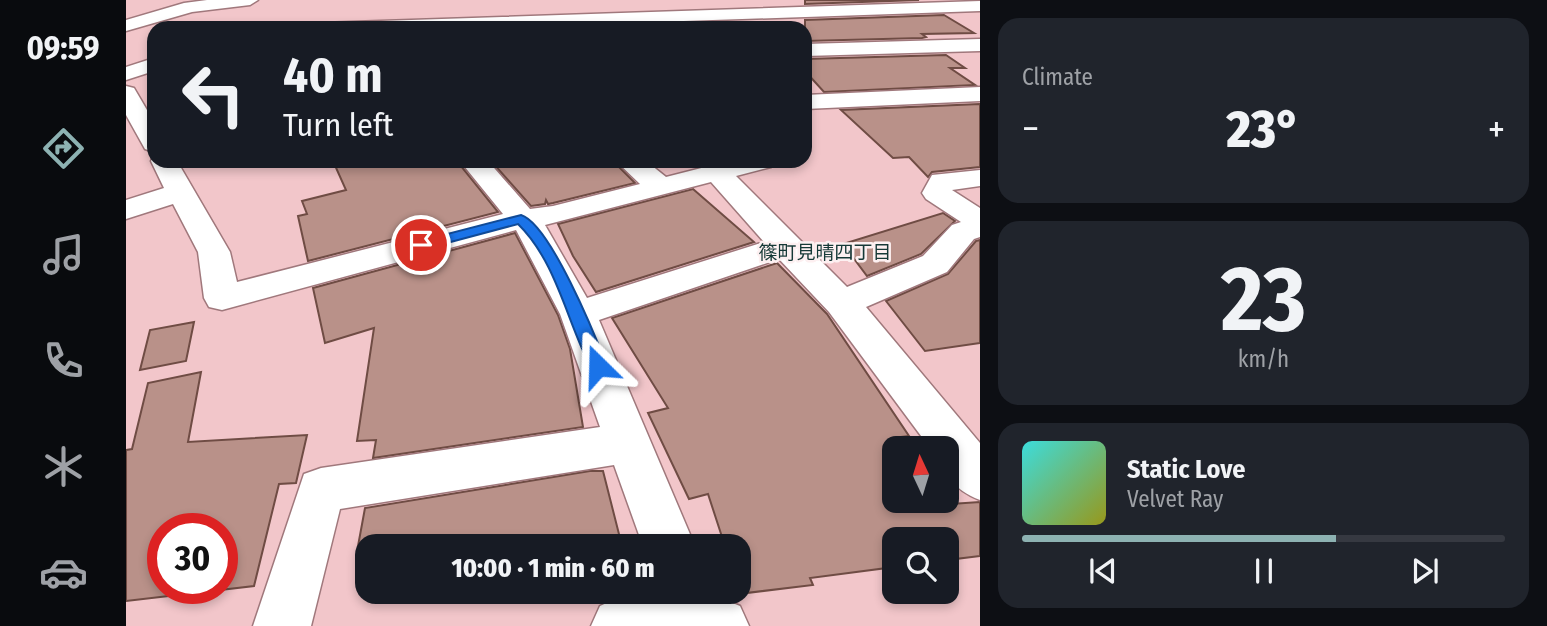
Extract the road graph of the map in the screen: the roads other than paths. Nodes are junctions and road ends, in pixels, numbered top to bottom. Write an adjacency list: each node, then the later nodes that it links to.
1 (260, 0): 5 (street)
2 (590, 0): 9 (street)
3 (719, 0): 6 (street)
4 (980, 6): 6 (street)
5 (250, 9): 11 (street)
6 (731, 13): 10 (street)
7 (400, 21): 8 (street)
8 (534, 21)
9 (600, 21)
10 (627, 21)
11 (126, 26)
12 (980, 45): 13 (street)
13 (812, 50)
14 (147, 66): 15 (street)
15 (126, 74)
16 (126, 93): 19 (street)
17 (980, 94): 18 (street)
18 (812, 102)
19 (144, 130)
20 (168, 168): 27 (street)
21 (479, 168): 29 (street)
22 (638, 168): 26 (street)
23 (736, 168): 24 (street)
24 (718, 173): 26 (street); 31 (street)
25 (980, 177): 30 (street)
26 (661, 187): 29 (street)
27 (181, 192): 28 (street); 29 (street)
28 (126, 210)
29 (521, 219): 33 (street)
30 (980, 224): 32 (street)
31 (785, 246): 32 (street); 33 (street)
32 (842, 303): 35 (street)
33 (578, 314): 34 (street)
34 (629, 443): 36 (street); 38 (street)
35 (980, 478)
36 (663, 534)
37 (701, 613): 39 (street)
38 (282, 626)
39 (620, 626)

